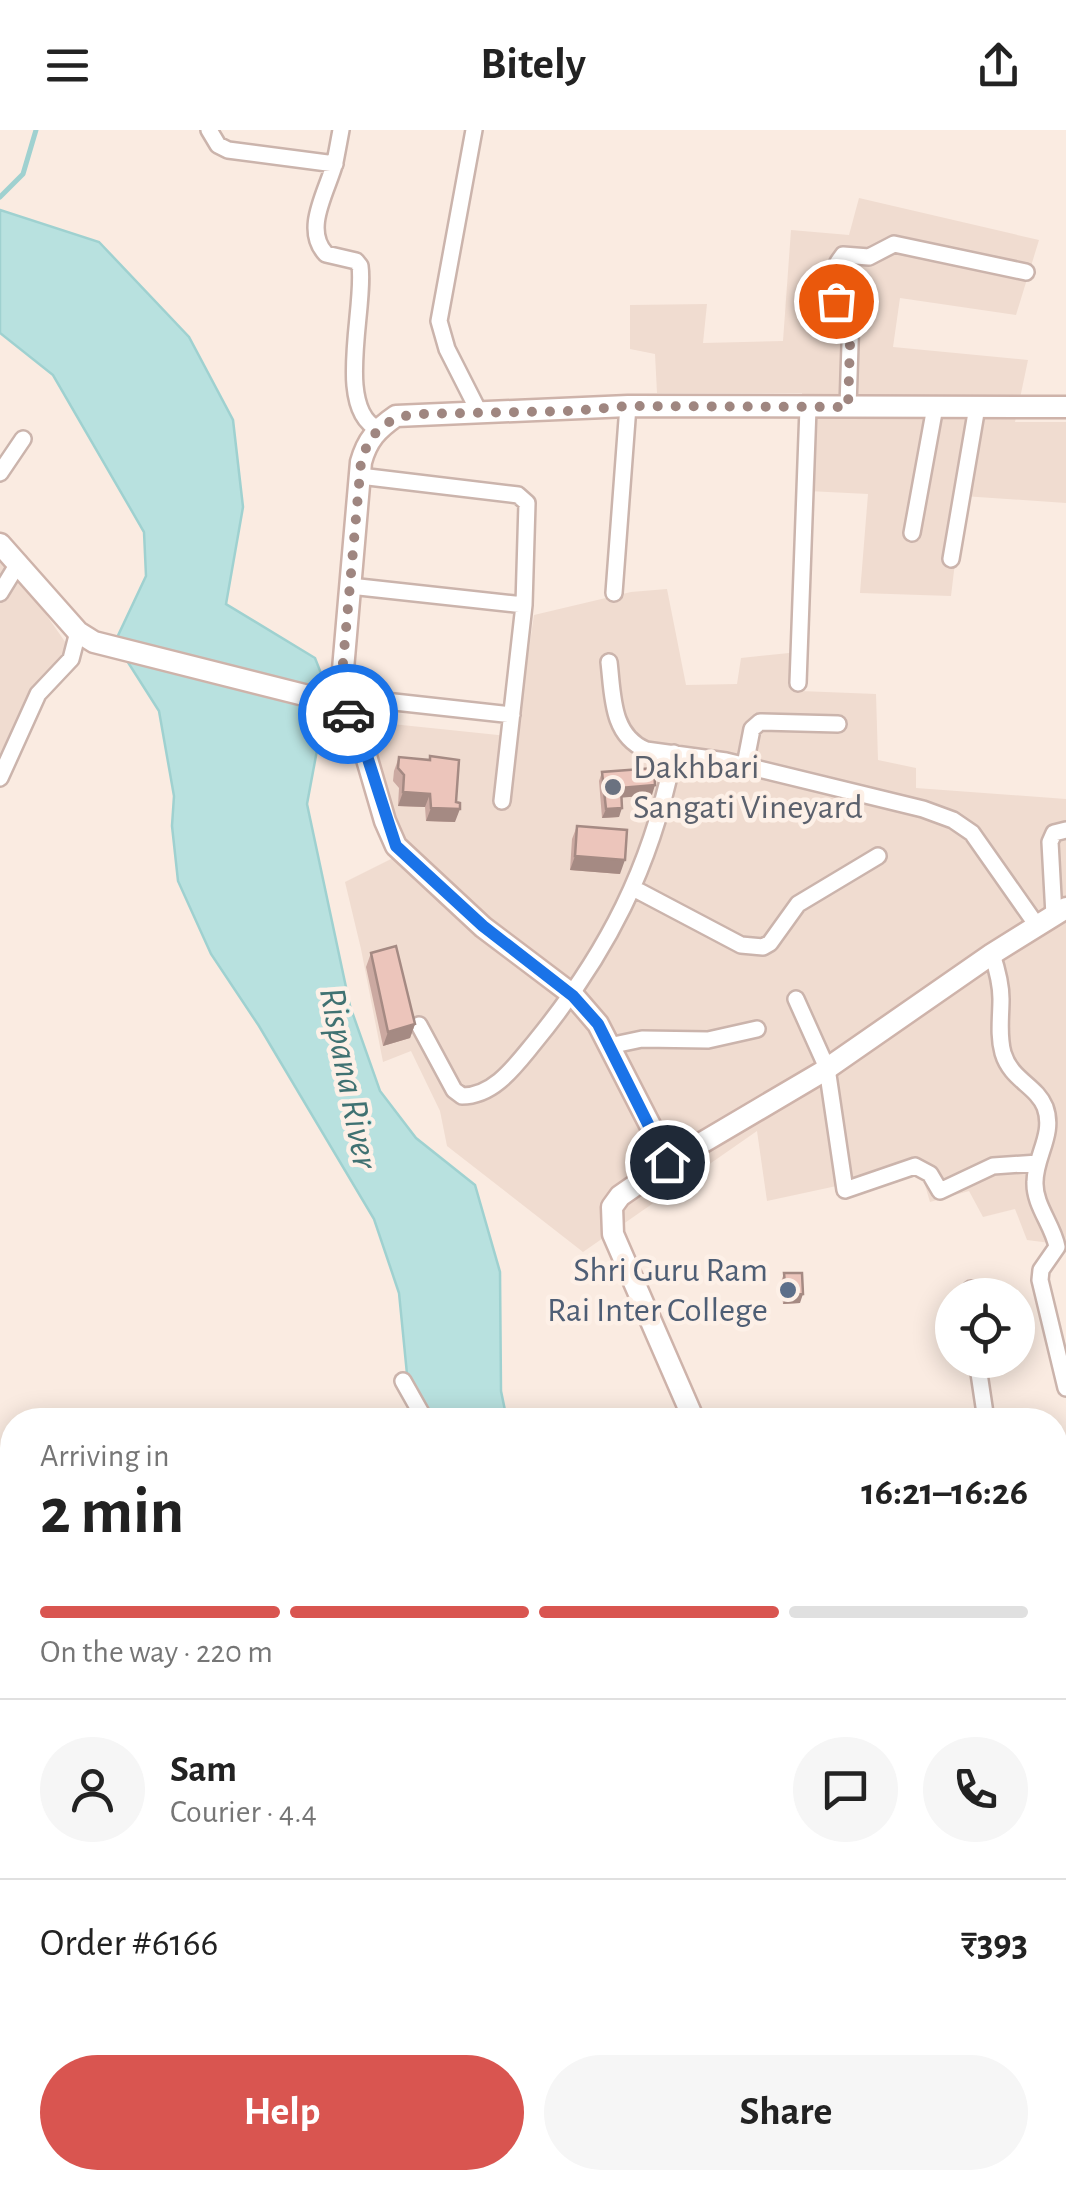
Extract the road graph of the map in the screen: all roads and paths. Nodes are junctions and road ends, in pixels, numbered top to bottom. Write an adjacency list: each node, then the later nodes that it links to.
1 (209, 130): 4 (street)
2 (341, 130): 4 (street)
3 (474, 130): 12 (street)
4 (334, 164): 13 (street)
5 (1026, 272): 7 (street)
6 (628, 406): 11 (street); 12 (street); 23 (street)
7 (848, 407): 8 (street); 11 (street)
8 (935, 407): 9 (street); 17 (street)
9 (978, 407): 10 (street); 19 (street)
10 (1066, 407)
11 (808, 408): 27 (street)
12 (479, 412): 13 (street)
13 (378, 429): 16 (street)
14 (22, 439): 15 (street)
15 (0, 473)
16 (360, 476): 21 (street); 24 (street)
17 (912, 532)
18 (0, 544): 20 (street)
19 (950, 558)
20 (18, 562): 22 (street); 25 (street)
21 (350, 586): 24 (street); 28 (street)
22 (0, 593)
23 (614, 593)
24 (524, 604): 29 (street)
25 (78, 632): 28 (street); 33 (street)
26 (609, 662): 31 (street)
27 (798, 683)
28 (338, 701): 29 (street); 40 (street)
29 (512, 715): 34 (street)
30 (838, 724): 32 (street)
31 (674, 753): 32 (street); 37 (street)
32 (745, 765): 38 (street)
33 (0, 778)
34 (502, 801)
35 (1066, 830): 38 (street)
36 (878, 856): 37 (street)
37 (634, 888): 40 (street)
38 (1053, 917): 39 (street)
39 (992, 954): 45 (street); 46 (street)
40 (573, 996): 42 (street); 44 (street)
41 (796, 999): 45 (street)
42 (420, 1025)
43 (757, 1029): 44 (street)
44 (609, 1046): 47 (street)
45 (827, 1068): 46 (street); 47 (street)
46 (1038, 1162): 50 (street)
47 (666, 1164): 52 (street)
48 (980, 1378): 53 (street)
49 (403, 1381): 51 (street)
50 (1066, 1388)
51 (418, 1408)
52 (689, 1408)
53 (984, 1408)

